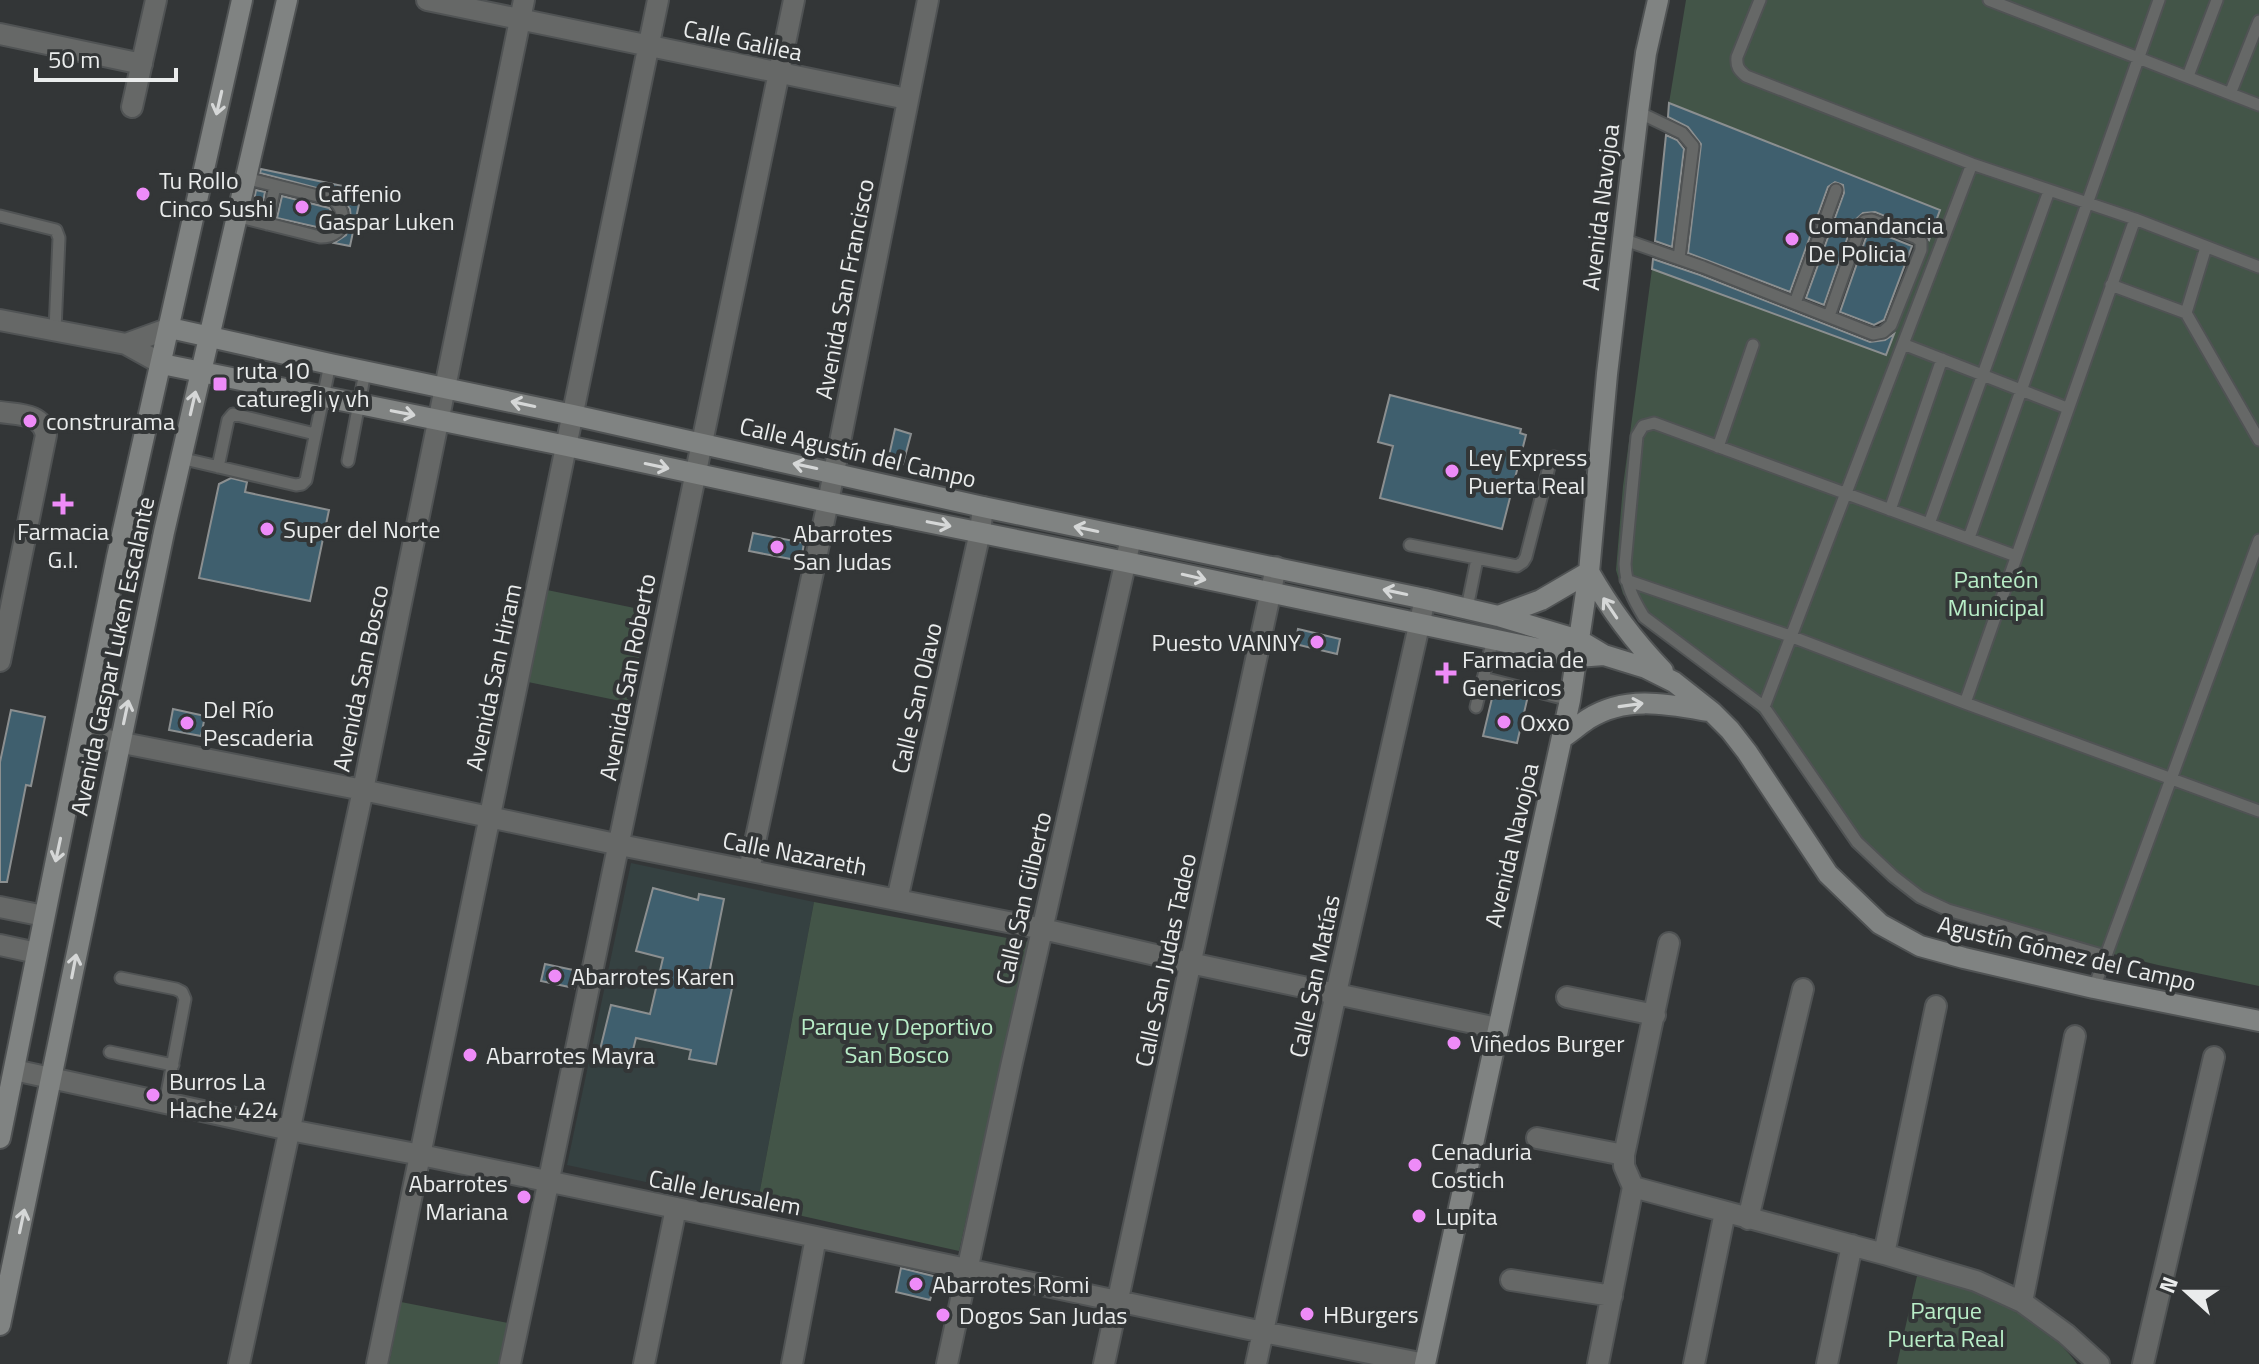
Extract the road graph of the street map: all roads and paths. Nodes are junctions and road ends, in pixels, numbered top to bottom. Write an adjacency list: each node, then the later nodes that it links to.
1 (156, 0): 18 (street)
2 (242, 0): 45 (street, Avenida Gaspar Luken Escalante, one-way to 45)
3 (287, 0): 27 (street, Avenida Gaspar Luken Escalante)
4 (427, 0): 13 (street, Calle Galilea)
5 (658, 0): 16 (street, Avenida San Hiram)
6 (794, 0): 19 (street, Avenida San Roberto)
7 (928, 0): 22 (street, Avenida San Francisco)
8 (1658, 0): 25 (street, Avenida Navojoa)
9 (1760, 0): 26 (lane)
10 (1989, 0): 17 (lane)
11 (2159, 0): 17 (lane)
12 (2217, 0): 20 (lane)
13 (522, 9): 16 (street, Calle Galilea); 57 (street, Avenida San Bosco)
14 (2259, 21): 21 (lane)
15 (0, 34): 18 (street)
16 (649, 46): 19 (street, Calle Galilea); 63 (street, Avenida San Hiram)
17 (2139, 58): 20 (lane); 31 (lane)
18 (142, 64): 24 (street)
19 (779, 74): 22 (street, Calle Galilea); 67 (street, Avenida San Roberto)
20 (2188, 76): 21 (lane)
21 (2230, 94): 23 (lane)
22 (907, 99): 74 (street, Avenida San Francisco)
23 (2259, 105)
24 (132, 107)
25 (1638, 112): 36 (street, Avenida Navojoa); 38 (lane)
26 (1972, 164): 30 (lane); 49 (lane)
27 (245, 178): 28 (lane); 33 (street, Avenida Gaspar Luken Escalante)
28 (275, 186): 35 (lane); 35 (lane)
29 (1836, 190): 41 (lane)
30 (2049, 191): 31 (lane); 56 (lane)
31 (2087, 203): 34 (lane); 58 (lane)
32 (0, 216): 46 (lane)
33 (236, 216): 35 (lane); 47 (street, Avenida Gaspar Luken Escalante)
34 (2135, 219): 37 (lane); 40 (lane)
35 (267, 224)
36 (1622, 239): 38 (lane); 72 (street, Avenida Navojoa)
37 (2206, 247): 39 (lane); 42 (lane)
38 (1679, 258): 41 (lane)
39 (2259, 267)
40 (2111, 285): 42 (lane); 61 (lane)
41 (1795, 303): 43 (lane)
42 (2186, 313): 66 (lane)
43 (1829, 316): 43 (lane)
44 (0, 320): 46 (street)
45 (170, 328): 47 (street, Calle Agustín del Campo); 48 (street); 52 (street, Avenida Gaspar Luken Escalante)
46 (55, 330): 48 (street)
47 (209, 337): 53 (street, Calle Agustín del Campo); 54 (street, Avenida Gaspar Luken Escalante)
48 (126, 344): 52 (street)
49 (1903, 344): 51 (lane); 76 (lane)
50 (1753, 345): 69 (lane)
51 (1942, 359): 56 (lane); 79 (lane)
52 (162, 364): 54 (street); 108 (street, Avenida Gaspar Luken Escalante)
53 (330, 364): 55 (street, Calle Agustín del Campo); 59 (lane)
54 (201, 371): 59 (street); 70 (street, Avenida Gaspar Luken Escalante, one-way to 54)
55 (365, 372): 57 (street, Calle Agustín del Campo); 60 (lane)
56 (1981, 375): 58 (lane); 80 (lane)
57 (446, 387): 63 (street, Calle Agustín del Campo, one-way to 57); 64 (street, Avenida San Bosco)
58 (2022, 391): 61 (lane); 83 (lane)
59 (323, 397): 60 (street); 65 (lane)
60 (359, 404): 64 (street, one-way to 64); 71 (lane)
61 (2067, 408): 86 (lane)
62 (0, 412): 100 (street)
63 (573, 415): 67 (street, Calle Agustín del Campo); 68 (street, Avenida San Hiram)
64 (439, 420): 68 (street); 112 (street, Avenida San Bosco)
65 (315, 434): 73 (lane); 73 (lane)
66 (2259, 440)
67 (701, 443): 74 (street, Calle Agustín del Campo, one-way to 67); 75 (street, Avenida San Roberto)
68 (567, 446): 75 (street, one-way to 75); 114 (street, Avenida San Hiram)
69 (1718, 447): 76 (lane); 91 (lane)
70 (180, 458): 73 (lane); 110 (street, Avenida Gaspar Luken Escalante, one-way to 70)
71 (348, 461)
72 (1597, 465): 87 (lane); 90 (street, Avenida Navojoa)
73 (218, 467)
74 (834, 473): 77 (street, Avenida San Francisco); 78 (street, Calle Agustín del Campo)
75 (695, 474): 77 (street); 115 (street, Avenida San Roberto)
76 (1845, 493): 79 (lane); 97 (lane)
77 (828, 502): 81 (street, one-way to 81); 116 (street, Avenida San Francisco)
78 (983, 507): 81 (street, Calle San Olavo); 82 (street, Calle Agustín del Campo, one-way to 78)
79 (1890, 510): 80 (lane)
80 (1929, 524): 83 (lane)
81 (980, 532): 88 (street); 117 (street, Calle San Olavo)
82 (1131, 538): 88 (street, Calle San Gilberto); 89 (street, Calle Agustín del Campo)
83 (1969, 538): 86 (lane)
84 (2259, 540): 111 (lane)
85 (1410, 545): 87 (lane)
86 (2016, 556): 104 (lane)
87 (1477, 559): 94 (lane)
88 (1126, 562): 92 (street, one-way to 92); 120 (street, Calle San Gilberto)
89 (1276, 567): 92 (street, Calle San Judas Tadeo); 93 (street, Calle Agustín del Campo, one-way to 89)
90 (1589, 572): 95 (street); 99 (street, Avenida Navojoa); 102 (street, one-way to 90)
91 (1626, 580): 97 (lane); 106 (lane)
92 (1271, 594): 96 (street); 125 (street, Calle San Judas Tadeo)
93 (1425, 599): 94 (street, Calle Agustín del Campo); 96 (street, Calle San Matías)
94 (1467, 608): 95 (street, Calle Agustín del Campo)
95 (1498, 616): 99 (street, Calle Agustín del Campo)
96 (1420, 624): 98 (street); 129 (street, Calle San Matías)
97 (1790, 636): 104 (lane); 106 (lane)
98 (1493, 639): 99 (street); 101 (lane)
99 (1578, 649): 102 (street, Agustín Gómez del Campo); 103 (street, Avenida Navojoa)
100 (0, 661)
101 (1483, 678): 103 (lane); 105 (lane)
102 (1674, 682): 107 (street, Agustín Gómez del Campo)
103 (1570, 700): 109 (street, Avenida Navojoa)
104 (1965, 703): 111 (lane)
105 (1476, 707)
106 (1764, 707): 124 (lane)
107 (1712, 712): 109 (street, one-way to 107); 127 (street, Agustín Gómez del Campo)
108 (82, 735): 110 (street, Calle Nazareth); 119 (street, Avenida Gaspar Luken Escalante, one-way to 119)
109 (1562, 738): 134 (street, Avenida Navojoa)
110 (120, 742): 112 (street, Calle Nazareth); 140 (street, Avenida Gaspar Luken Escalante, one-way to 110)
111 (2172, 778): 113 (lane); 124 (lane)
112 (363, 790): 114 (street, Calle Nazareth); 142 (street, Avenida San Bosco)
113 (2259, 811)
114 (490, 817): 115 (street, Calle Nazareth); 145 (street, Avenida San Hiram)
115 (620, 845): 116 (street, Calle Nazareth); 147 (street, Avenida San Roberto)
116 (749, 870): 117 (street, Calle Nazareth)
117 (897, 900): 120 (street, Calle Nazareth)
118 (0, 907): 119 (street)
119 (44, 916): 123 (street, Avenida Gaspar Luken Escalante)
120 (1043, 929): 125 (street, Calle Nazareth); 155 (street, Calle San Gilberto)
121 (1669, 943): 132 (street)
122 (0, 945): 123 (street)
123 (37, 953): 139 (street, Avenida Gaspar Luken Escalante)
124 (2105, 956): 127 (lane)
125 (1190, 963): 129 (street, Calle Nazareth); 158 (street, Calle San Judas Tadeo)
126 (121, 978): 138 (lane)
127 (2094, 988): 133 (street, Agustín Gómez del Campo)
128 (1803, 989): 151 (street)
129 (1336, 993): 134 (street, Calle Nazareth); 161 (street, Calle San Matías)
130 (1567, 997): 132 (street)
131 (1936, 1006): 154 (street)
132 (1655, 1015): 146 (street)
133 (2259, 1021)
134 (1497, 1028): 170 (street, Avenida Navojoa)
135 (2075, 1036): 159 (street)
136 (110, 1052): 138 (lane)
137 (2214, 1057): 175 (street)
138 (173, 1065): 141 (lane)
139 (14, 1070): 140 (street, Calle Jerusalem); 143 (street, Avenida Gaspar Luken Escalante)
140 (52, 1080): 141 (street, Calle Jerusalem); 160 (street, Avenida Gaspar Luken Escalante, one-way to 140)
141 (165, 1104): 142 (street, Calle Jerusalem)
142 (290, 1130): 145 (street, Calle Jerusalem); 162 (street, Avenida San Bosco)
143 (0, 1138)
144 (1537, 1138): 146 (street)
145 (421, 1155): 147 (street, Calle Jerusalem); 163 (street, Avenida San Hiram)
146 (1624, 1155): 148 (street)
147 (549, 1182): 149 (street, Calle Jerusalem); 164 (street, Avenida San Roberto)
148 (1633, 1187): 150 (street); 157 (street)
149 (676, 1208): 152 (street, Calle Jerusalem); 165 (street)
150 (1725, 1212): 151 (street); 172 (street)
151 (1748, 1219): 153 (street)
152 (816, 1237): 155 (street, Calle Jerusalem); 166 (street)
153 (1852, 1245): 154 (street); 173 (street)
154 (1884, 1254): 159 (street)
155 (968, 1270): 158 (street, Calle Jerusalem); 167 (street, Calle San Gilberto)
156 (1511, 1280): 157 (street)
157 (1612, 1296): 171 (street)
158 (1118, 1301): 161 (street, Calle Jerusalem); 168 (street, Calle San Judas Tadeo)
159 (2022, 1302): 174 (street)
160 (0, 1325)
161 (1263, 1332): 169 (street, Calle San Matías); 170 (street, Calle Jerusalem)
162 (239, 1364)
163 (377, 1364)
164 (510, 1364)
165 (644, 1364)
166 (792, 1364)
167 (947, 1364)
168 (1104, 1364)
169 (1256, 1364)
170 (1425, 1364)
171 (1598, 1364)
172 (1694, 1364)
173 (1827, 1364)
174 (2099, 1364)
175 (2143, 1364)

